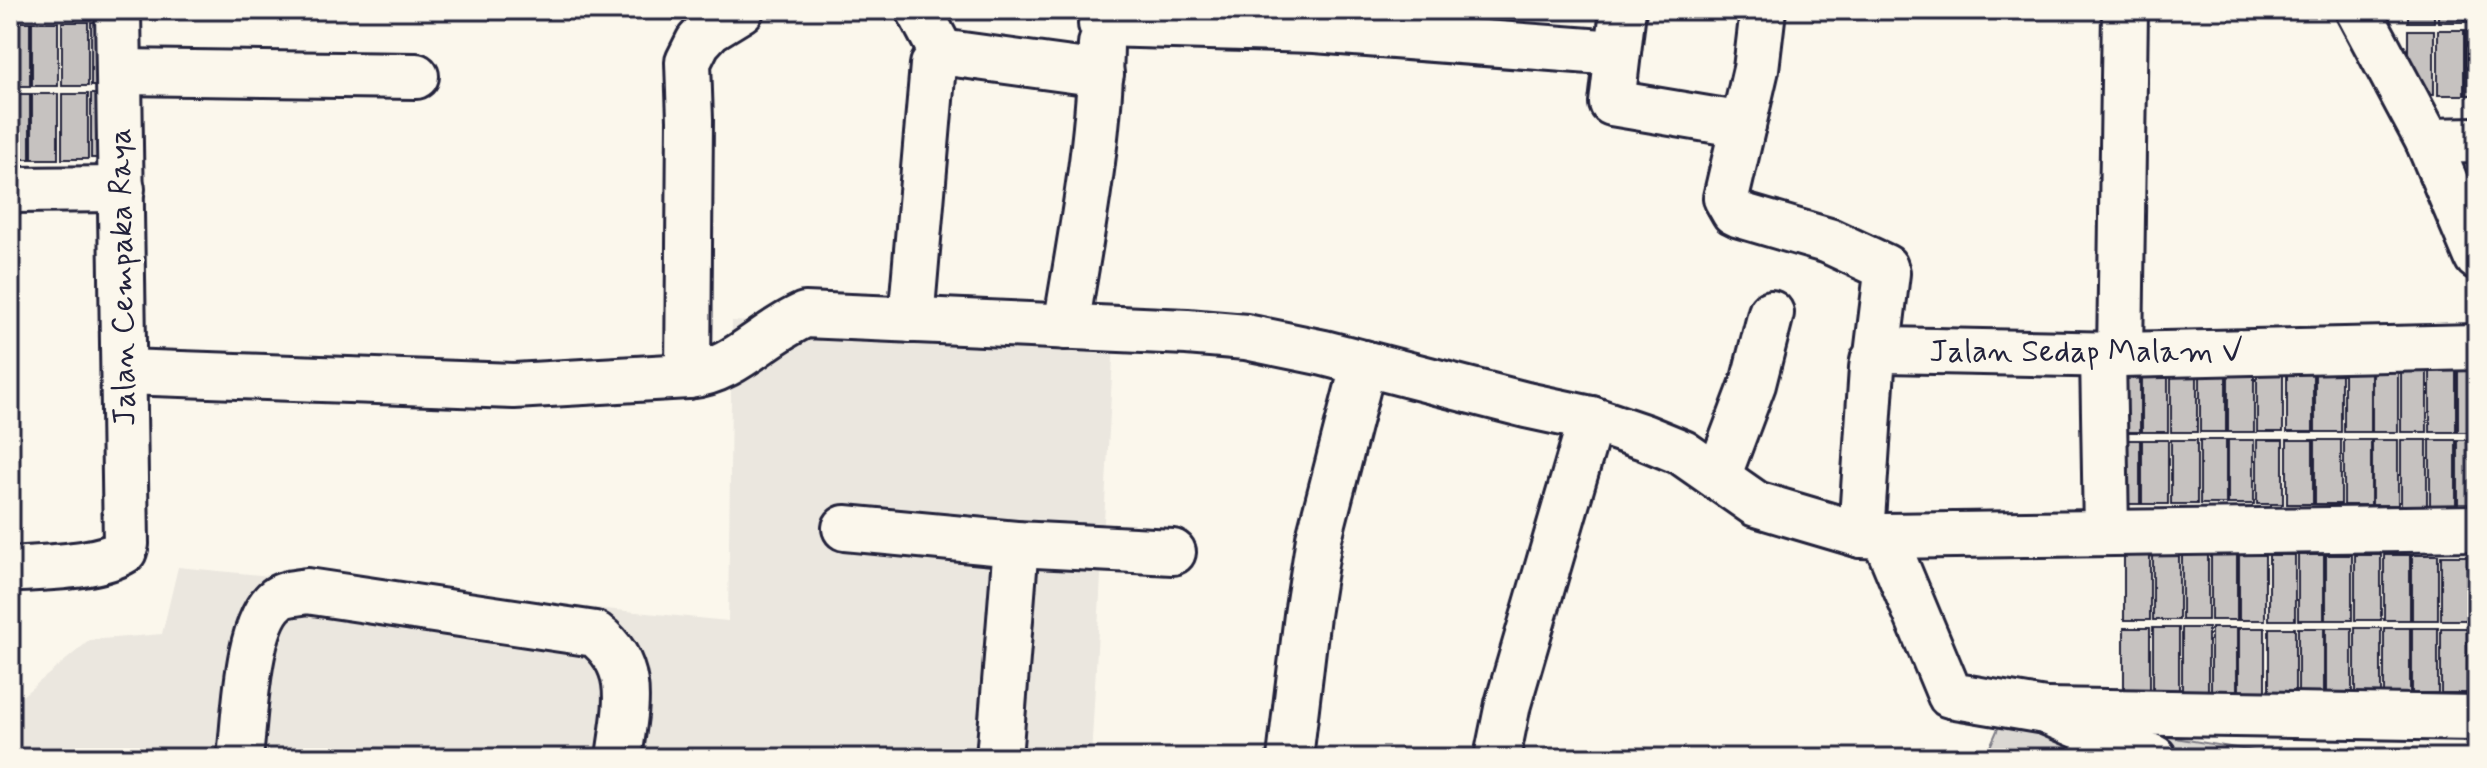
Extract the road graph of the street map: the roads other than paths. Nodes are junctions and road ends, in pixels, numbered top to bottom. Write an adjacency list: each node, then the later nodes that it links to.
1 (118, 10): 12 (street, Jalan Cempaka Raya)
2 (741, 10): 29 (street)
3 (919, 10): 11 (street)
4 (1623, 10): 10 (street)
5 (1763, 10): 15 (street)
6 (2125, 10): 26 (street)
7 (2358, 10): 17 (street)
8 (1101, 17): 9 (street); 13 (street)
9 (1315, 20): 10 (street)
10 (1616, 53): 15 (street)
11 (943, 55): 13 (street); 22 (street)
12 (120, 72): 14 (street); 18 (street, Jalan Cempaka Raya)
13 (1101, 74): 23 (street)
14 (416, 76)
15 (1743, 125): 25 (street)
16 (2477, 140): 17 (street)
17 (2428, 141): 20 (street)
18 (122, 189): 19 (street); 28 (street, Jalan Cempaka Raya)
19 (10, 190)
20 (2477, 257)
21 (1771, 313): 31 (street)
22 (911, 320): 23 (street); 29 (street)
23 (1066, 327): 27 (street)
24 (2477, 347): 26 (street, Jalan Sedap Malam V)
25 (1877, 355): 26 (street, Jalan Sedap Malam V); 35 (street)
26 (2112, 355): 34 (street)
27 (1364, 363): 30 (street); 44 (street)
28 (125, 372): 29 (street); 38 (street, Jalan Cempaka Raya)
29 (688, 376)
30 (1591, 419): 31 (street); 45 (street)
31 (1718, 477): 35 (street)
32 (845, 528): 36 (street)
33 (2477, 528): 34 (street)
34 (2106, 532): 35 (street)
35 (1873, 536): 39 (street)
36 (1016, 544): 37 (street); 43 (street)
37 (1173, 552)
38 (10, 570)
39 (2045, 711): 40 (street); 46 (street)
40 (2477, 718)
41 (240, 758): 42 (street)
42 (619, 758)
43 (999, 758)
44 (1290, 758)
45 (1497, 758)
46 (2154, 758)

